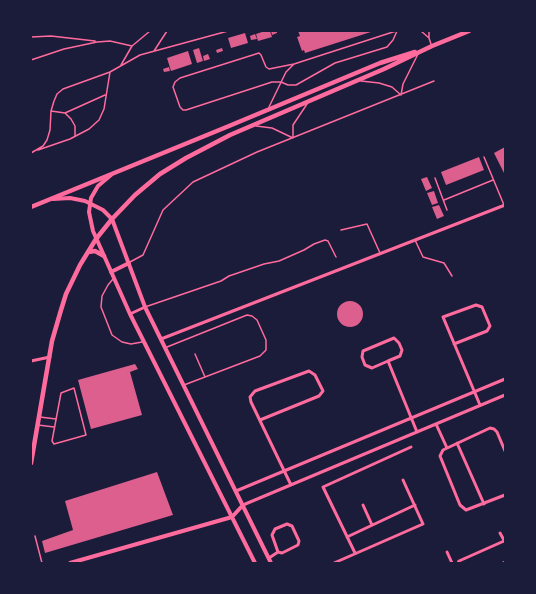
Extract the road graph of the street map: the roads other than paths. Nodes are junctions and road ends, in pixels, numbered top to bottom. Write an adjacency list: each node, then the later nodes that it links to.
1 (150, 31): 11 (lane)
2 (167, 31): 13 (lane)
3 (228, 31): 13 (lane)
4 (397, 31): 16 (lane); 21 (lane)
5 (421, 31): 9 (lane)
6 (430, 31): 9 (lane)
7 (469, 31): 12 (main road)
8 (31, 37): 10 (lane)
9 (429, 38): 12 (lane)
10 (97, 42): 11 (lane); 15 (lane)
11 (132, 46): 17 (lane)
12 (432, 46): 14 (main road); 25 (main road)
13 (153, 52): 17 (lane)
14 (419, 52): 19 (main road); 23 (lane)
15 (31, 60)
16 (294, 64): 21 (lane); 21 (lane)
17 (120, 66): 18 (lane)
18 (110, 72): 22 (lane); 26 (lane)
19 (357, 81): 23 (lane); 24 (main road)
20 (434, 81): 23 (lane)
21 (281, 82): 25 (lane)
22 (106, 94): 27 (lane); 29 (lane)
23 (401, 95): 30 (lane)
24 (308, 102): 28 (main road); 30 (lane)
25 (268, 110): 34 (main road)
26 (51, 111): 27 (lane); 31 (lane)
27 (65, 113): 29 (lane)
28 (252, 126): 30 (lane); 43 (main road)
29 (75, 136): 31 (lane)
30 (293, 138): 51 (lane)
31 (36, 151): 32 (lane)
32 (31, 153)
33 (484, 158): 36 (lane)
34 (122, 170): 38 (main road); 39 (main road)
35 (435, 178): 37 (lane)
36 (494, 180): 37 (lane); 40 (lane)
37 (444, 200): 42 (lane)
38 (41, 202): 39 (main road); 41 (main road)
39 (90, 203): 43 (main road); 45 (main road)
40 (504, 205): 46 (street)
41 (31, 207)
42 (447, 210)
43 (112, 219): 45 (main road); 51 (main road)
44 (341, 230): 48 (lane)
45 (96, 239): 47 (main road); 49 (main road)
46 (415, 240): 48 (street); 53 (lane)
47 (88, 252): 49 (main road); 62 (main road)
48 (380, 253): 57 (street)
49 (104, 256): 52 (main road)
50 (336, 257): 55 (lane)
51 (128, 263): 52 (main road); 55 (main road)
52 (111, 272): 54 (main road)
53 (452, 276)
54 (114, 278): 56 (main road); 58 (lane)
55 (145, 307): 56 (street); 57 (main road)
56 (130, 314): 58 (main road)
57 (161, 339): 60 (main road)
58 (144, 342): 93 (main road)
59 (454, 344): 59 (street); 68 (street)
60 (165, 347): 65 (lane); 67 (main road)
61 (195, 354): 65 (lane)
62 (50, 357): 63 (street); 71 (main road)
63 (31, 361)
64 (388, 362): 64 (street); 72 (street)
65 (205, 377): 67 (lane)
66 (505, 379): 68 (street)
67 (184, 385): 87 (main road)
68 (474, 392): 70 (street); 72 (street)
69 (505, 395): 70 (street)
70 (480, 405): 75 (street)
71 (39, 417): 73 (lane); 76 (main road)
72 (411, 418): 78 (street); 84 (street)
73 (56, 419): 77 (lane); 77 (lane)
74 (260, 420): 74 (street); 84 (street)
75 (436, 424): 78 (street); 81 (street)
76 (38, 425): 77 (lane); 83 (main road)
77 (54, 427)
78 (417, 432): 86 (street)
79 (457, 443): 81 (street); 82 (street); 89 (street)
80 (411, 447): 97 (street)
81 (446, 448): 89 (street)
82 (505, 451)
83 (31, 463)
84 (284, 471): 86 (street); 87 (street)
85 (403, 480): 92 (street)
86 (291, 485): 90 (street)
87 (236, 491): 90 (main road)
88 (505, 496): 89 (street)
89 (484, 504)
90 (243, 505): 93 (main road); 102 (main road)
91 (363, 505): 94 (street)
92 (415, 506): 94 (street); 101 (street)
93 (232, 518): 104 (main road); 105 (main road)
94 (372, 525): 97 (street)
95 (500, 532): 98 (street)
96 (35, 536): 103 (lane)
97 (347, 537): 101 (street)
98 (505, 542): 109 (street)
99 (278, 552): 99 (street); 102 (street)
100 (447, 552): 108 (street)
101 (355, 554): 107 (street)
102 (269, 558): 106 (main road)
103 (42, 563)
104 (70, 563)
105 (255, 563)
106 (272, 563)
107 (334, 563)
108 (452, 563)
109 (458, 563)

